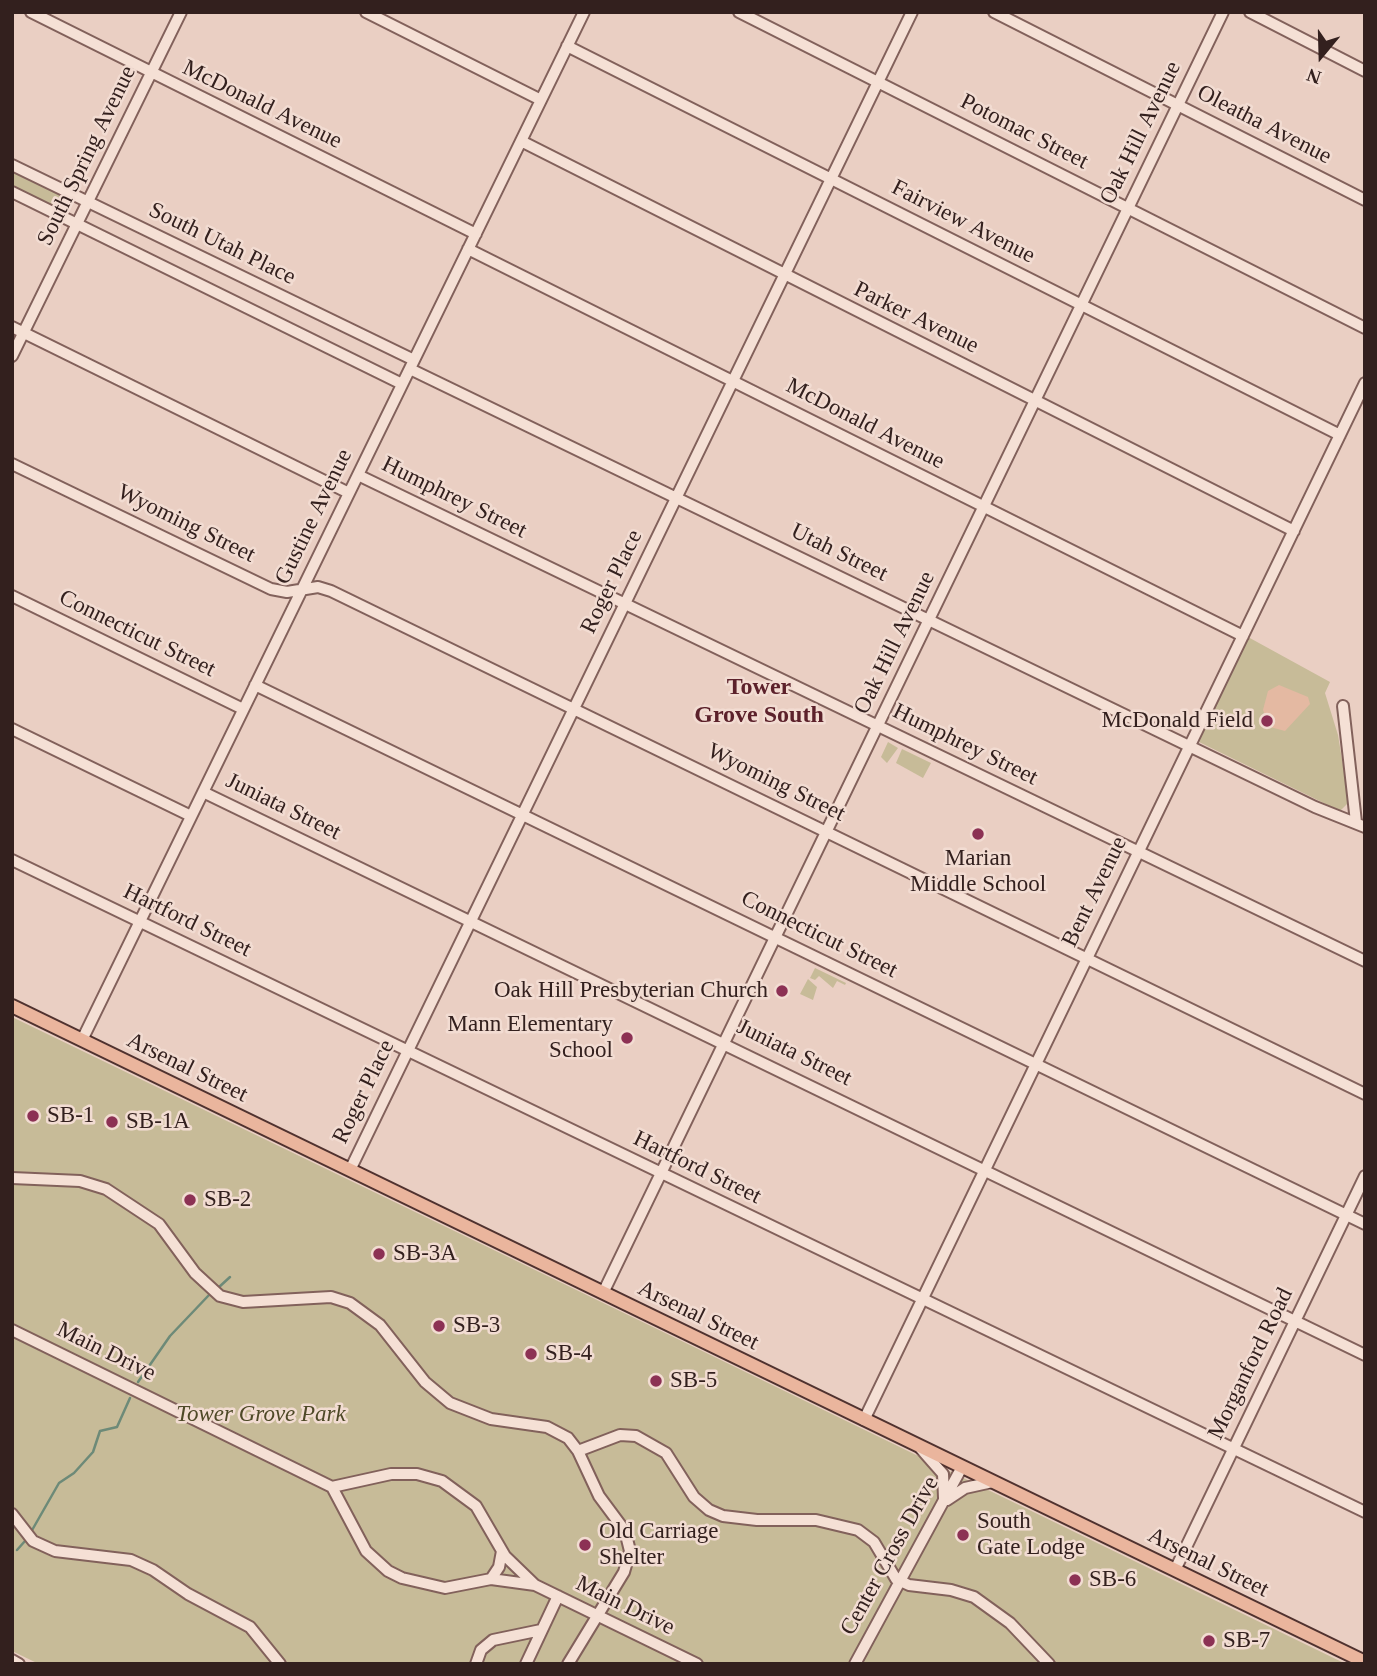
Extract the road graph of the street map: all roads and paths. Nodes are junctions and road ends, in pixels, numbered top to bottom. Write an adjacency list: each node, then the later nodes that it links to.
1 (31, 12): 12 (street, McDonald Avenue)
2 (181, 12): 12 (street, South Spring Avenue)
3 (366, 12): 14 (street)
4 (584, 12): 10 (street, Gustine Avenue)
5 (739, 12): 13 (street, Potomac Street)
6 (912, 12): 13 (street, Roger Place)
7 (994, 12): 15 (street, Oleatha Avenue)
8 (1223, 12): 15 (street, Oak Hill Avenue)
9 (1250, 12): 11 (street)
10 (567, 46): 14 (street, Gustine Avenue); 18 (street, Fairview Avenue)
11 (1365, 71)
12 (151, 73): 21 (street, South Spring Avenue); 24 (street, McDonald Avenue)
13 (878, 83): 18 (street, Roger Place); 22 (street, Potomac Street)
14 (541, 100): 16 (street, Gustine Avenue)
15 (1179, 106): 20 (street, Oleatha Avenue); 22 (street, Oak Hill Avenue)
16 (521, 141): 24 (street, Gustine Avenue); 26 (street, Parker Avenue)
17 (12, 166): 21 (street, South Utah Place)
18 (831, 179): 26 (street, Roger Place); 27 (street, Fairview Avenue)
19 (12, 192): 23 (street)
20 (1365, 200)
21 (88, 203): 23 (street, South Spring Avenue); 32 (street, South Utah Place)
22 (1128, 209): 27 (street, Oak Hill Avenue); 29 (street, Potomac Street)
23 (77, 224): 30 (street, South Spring Avenue); 35 (street)
24 (476, 234): 25 (street, Gustine Avenue)
25 (468, 249): 32 (street, Gustine Avenue); 33 (street, McDonald Avenue)
26 (784, 276): 33 (street, Roger Place); 36 (street, Parker Avenue)
27 (1082, 304): 36 (street, Oak Hill Avenue); 37 (street, Fairview Avenue)
28 (12, 327): 30 (street, Humphrey Street)
29 (1365, 328)
30 (24, 332): 31 (street, South Spring Avenue); 40 (street, Humphrey Street)
31 (12, 356)
32 (412, 364): 35 (street, Gustine Avenue); 41 (street, Utah Street)
33 (733, 381): 41 (street, Roger Place); 42 (street, McDonald Avenue)
34 (1365, 383): 37 (street, Bent Avenue)
35 (402, 384): 39 (street, Gustine Avenue)
36 (1035, 401): 42 (street, Oak Hill Avenue); 43 (street, Parker Avenue)
37 (1340, 435): 43 (street, Bent Avenue)
38 (12, 464): 44 (street, Wyoming Street)
39 (358, 475): 40 (street, Gustine Avenue); 46 (street, Humphrey Street)
40 (349, 494): 44 (street, Gustine Avenue)
41 (677, 498): 46 (street, Roger Place); 47 (street, Utah Street)
42 (985, 508): 47 (street, Oak Hill Avenue); 48 (street, McDonald Avenue)
43 (1294, 531): 48 (street, Bent Avenue)
44 (302, 590): 49 (street, Gustine Avenue); 52 (street, Wyoming Street)
45 (12, 596): 51 (street, Connecticut Street)
46 (625, 605): 52 (street, Roger Place); 53 (street, Humphrey Street)
47 (930, 620): 53 (street, Oak Hill Avenue); 55 (street, Utah Street)
48 (1243, 636): 55 (street, Bent Avenue)
49 (255, 685): 51 (street, Gustine Avenue); 57 (street, Connecticut Street)
50 (1343, 706): 59 (street)
51 (243, 709): 56 (street, Gustine Avenue)
52 (574, 709): 57 (street, Roger Place); 60 (street, Wyoming Street)
53 (877, 725): 60 (street, Oak Hill Avenue); 61 (street, Humphrey Street)
54 (12, 729): 58 (street)
55 (1190, 746): 59 (street, Utah Street); 61 (street, Bent Avenue)
56 (203, 792): 58 (street, Gustine Avenue); 63 (street, Juniata Street)
57 (522, 815): 63 (street, Roger Place); 65 (street, Connecticut Street)
58 (191, 816): 64 (street, Gustine Avenue)
59 (1360, 824)
60 (827, 830): 65 (street, Oak Hill Avenue); 66 (street, Wyoming Street)
61 (1138, 852): 66 (street, Bent Avenue); 67 (street, Humphrey Street)
62 (12, 860): 64 (street, Hartford Street)
63 (471, 921): 70 (street, Juniata Street); 71 (street, Roger Place)
64 (140, 922): 69 (street, Gustine Avenue); 71 (street, Hartford Street)
65 (776, 937): 70 (street, Oak Hill Avenue); 72 (street, Connecticut Street)
66 (1087, 958): 72 (street, Bent Avenue); 73 (street, Wyoming Street)
67 (1365, 961)
68 (12, 1006): 69 (main road, Arsenal Street)
69 (82, 1040): 74 (main road, Arsenal Street)
70 (724, 1043): 75 (street, Juniata Street); 76 (street, Oak Hill Avenue)
71 (408, 1051): 74 (street, Roger Place); 76 (street, Hartford Street)
72 (1036, 1064): 75 (street, Bent Avenue); 79 (street, Connecticut Street)
73 (1365, 1094)
74 (350, 1170): 81 (main road, Arsenal Street)
75 (985, 1170): 82 (street, Bent Avenue); 83 (street, Juniata Street)
76 (660, 1174): 81 (street, Oak Hill Avenue); 82 (street, Hartford Street)
77 (1365, 1176): 79 (street, Morganford Road)
78 (12, 1178): 89 (street)
79 (1346, 1214): 80 (street, Connecticut Street); 83 (street, Morganford Road)
80 (1365, 1224)
81 (603, 1293): 86 (main road, Arsenal Street)
82 (921, 1301): 86 (street, Bent Avenue); 88 (street, Hartford Street)
83 (1295, 1321): 85 (street, Juniata Street); 88 (street, Morganford Road)
84 (12, 1330): 92 (street, Main Drive)
85 (1365, 1355)
86 (864, 1420): 87 (main road, Arsenal Street)
87 (915, 1444): 90 (main road, Arsenal Street); 93 (street)
88 (1233, 1450): 94 (street, Hartford Street); 97 (street, Morganford Road)
89 (578, 1451): 99 (street); 102 (street)
90 (962, 1467): 91 (main road, Arsenal Street); 93 (street, Center Cross Drive)
91 (992, 1482): 93 (street); 97 (main road, Arsenal Street)
92 (332, 1486): 96 (street, Main Drive); 98 (street, Main Drive)
93 (942, 1504): 99 (street, Center Cross Drive)
94 (1365, 1512)
95 (12, 1514): 109 (street)
96 (502, 1551): 98 (street); 100 (street, Main Drive)
97 (1175, 1570): 106 (main road, Arsenal Street)
98 (491, 1578): 100 (street, Main Drive)
99 (900, 1582): 114 (street, Center Cross Drive); 115 (street)
100 (535, 1585): 101 (street, Main Drive)
101 (558, 1596): 102 (street, Main Drive); 103 (street)
102 (598, 1616): 104 (street); 113 (street, Main Drive)
103 (541, 1630): 107 (street); 110 (street)
104 (580, 1648): 111 (street); 112 (street)
105 (12, 1660): 108 (street)
106 (1365, 1662)
107 (477, 1663)
108 (19, 1664)
109 (280, 1664)
110 (526, 1664)
111 (568, 1664)
112 (583, 1664)
113 (697, 1664)
114 (855, 1664)
115 (1049, 1664)

